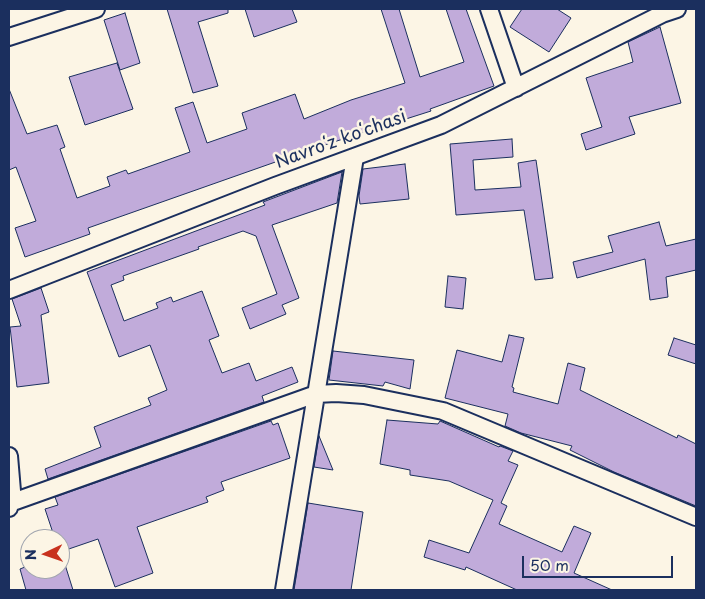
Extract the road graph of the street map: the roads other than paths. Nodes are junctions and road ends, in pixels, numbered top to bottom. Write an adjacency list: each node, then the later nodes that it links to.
1 (96, 9): 4 (street)
2 (489, 9): 5 (street)
3 (677, 9): 5 (street, Navroʻz koʻchasi)
4 (9, 37)
5 (516, 88): 6 (street, Navroʻz koʻchasi)
6 (354, 157): 7 (street, Navroʻz koʻchasi); 8 (street)
7 (9, 290)
8 (316, 394): 10 (street); 11 (street); 12 (street)
9 (9, 456): 10 (street)
10 (9, 506)
11 (696, 517)
12 (284, 590)

